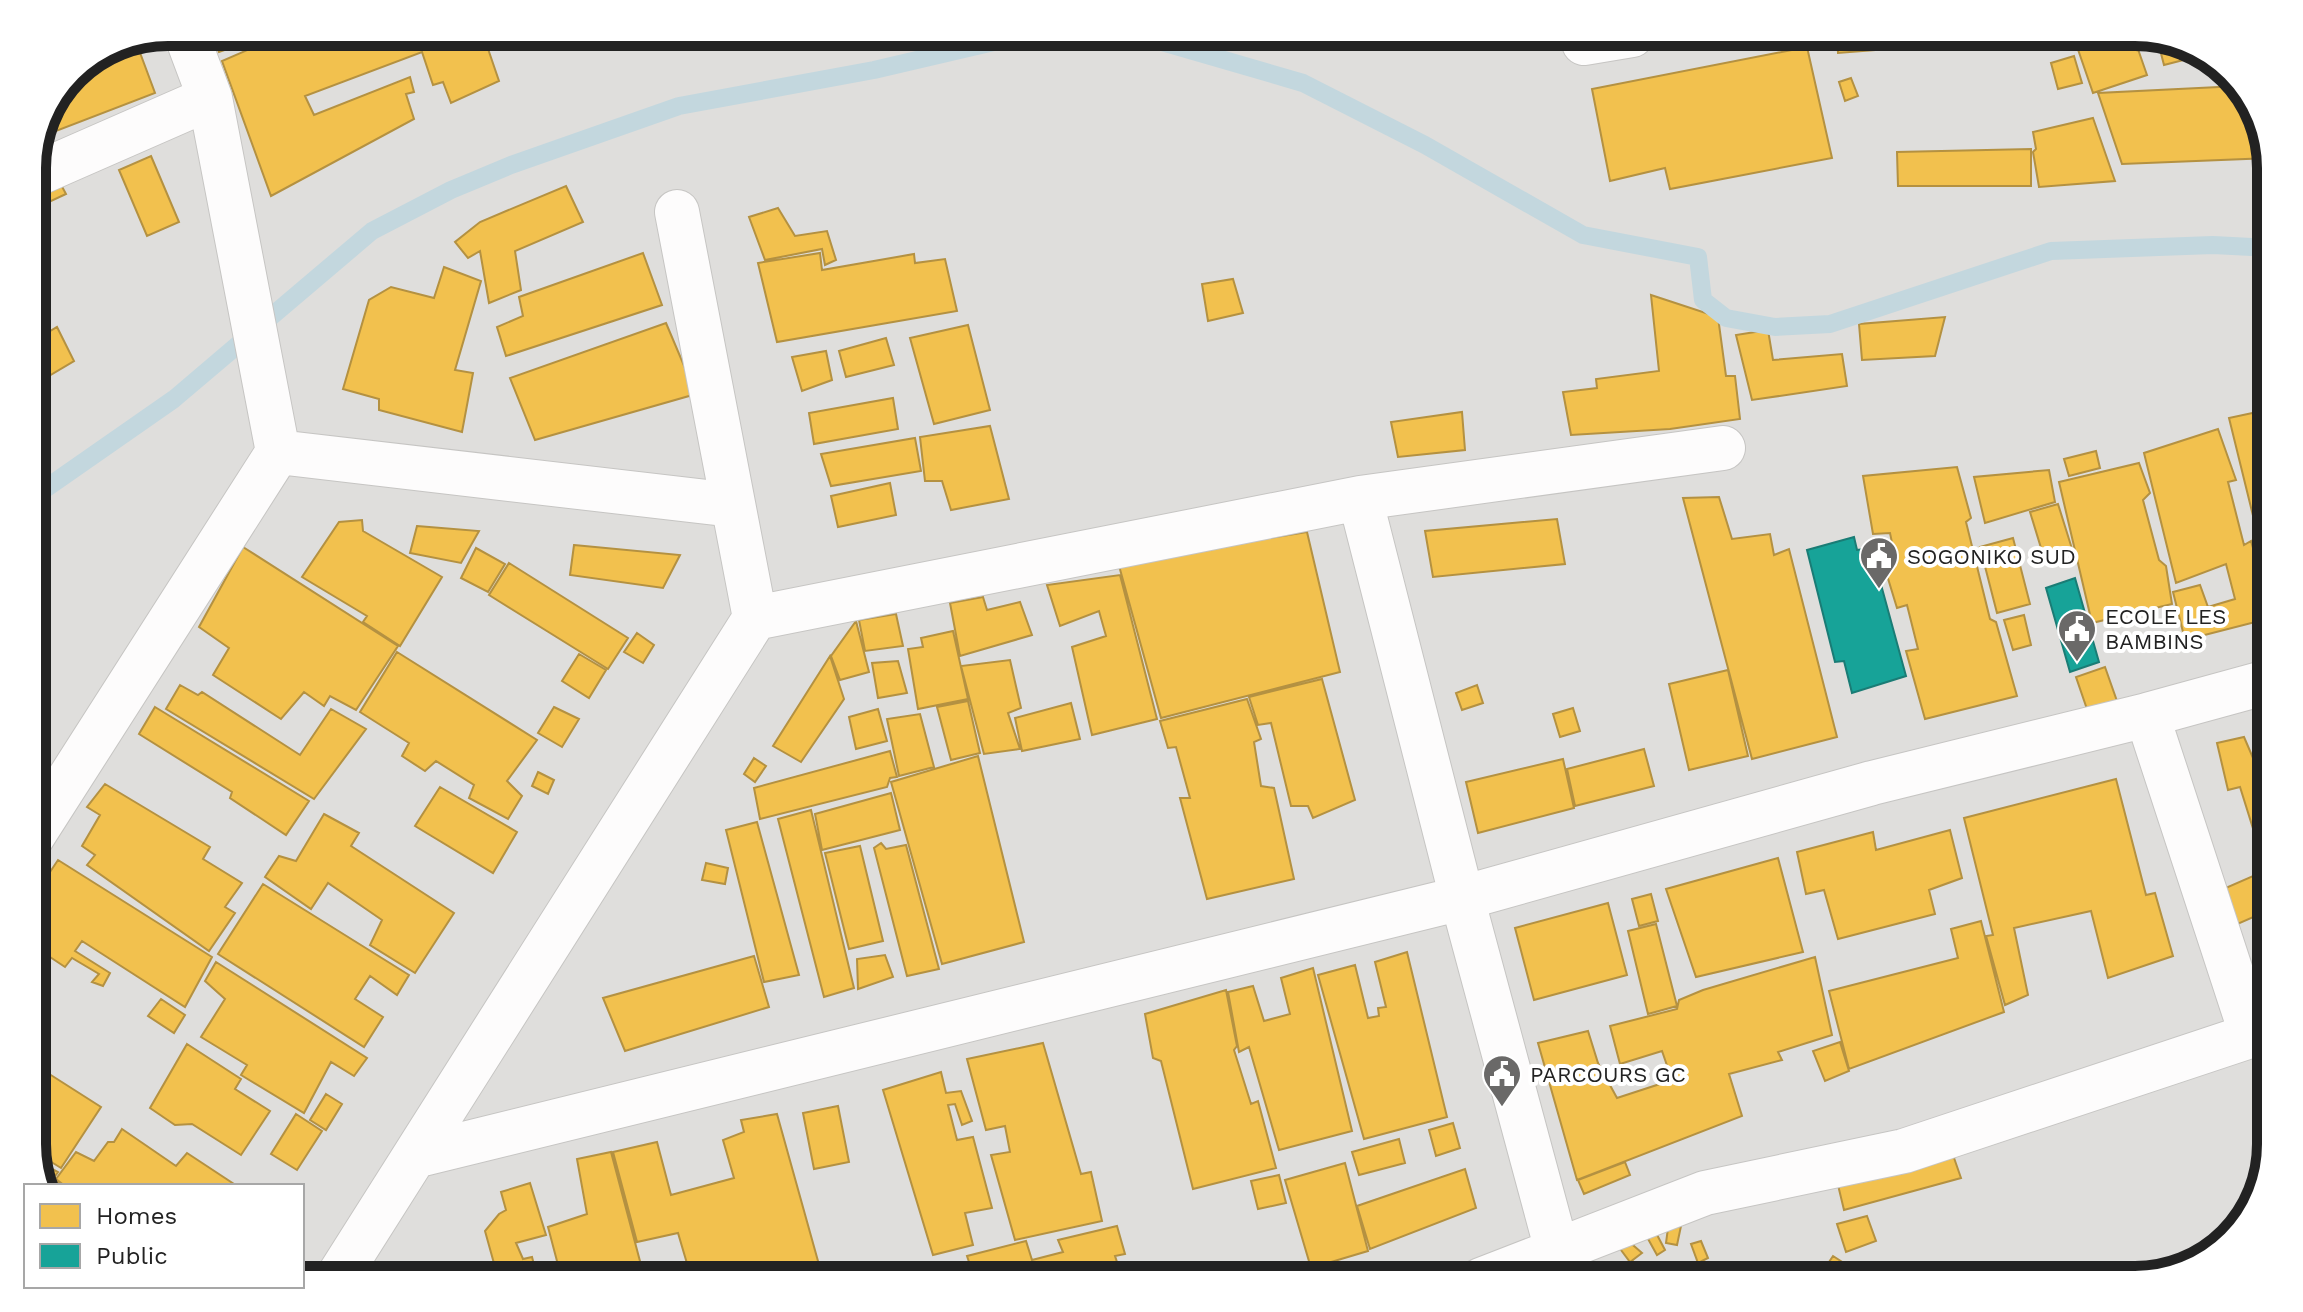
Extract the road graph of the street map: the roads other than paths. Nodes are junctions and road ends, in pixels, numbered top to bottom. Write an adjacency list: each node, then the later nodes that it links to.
1 (190, 46): 2 (street)
2 (210, 98): 3 (street); 6 (street)
3 (46, 170)
4 (677, 212): 8 (street)
5 (1723, 448): 7 (street)
6 (278, 452): 8 (street); 12 (street)
7 (1360, 498): 9 (street); 13 (street)
8 (733, 505): 9 (street)
9 (755, 618): 16 (street)
10 (2257, 685): 11 (street)
11 (2147, 715): 13 (street); 14 (street)
12 (46, 815)
13 (1462, 898): 16 (street); 17 (street)
14 (2257, 1018)
15 (2257, 1034): 17 (street)
16 (415, 1156): 18 (street)
17 (1561, 1264)
18 (345, 1266)

